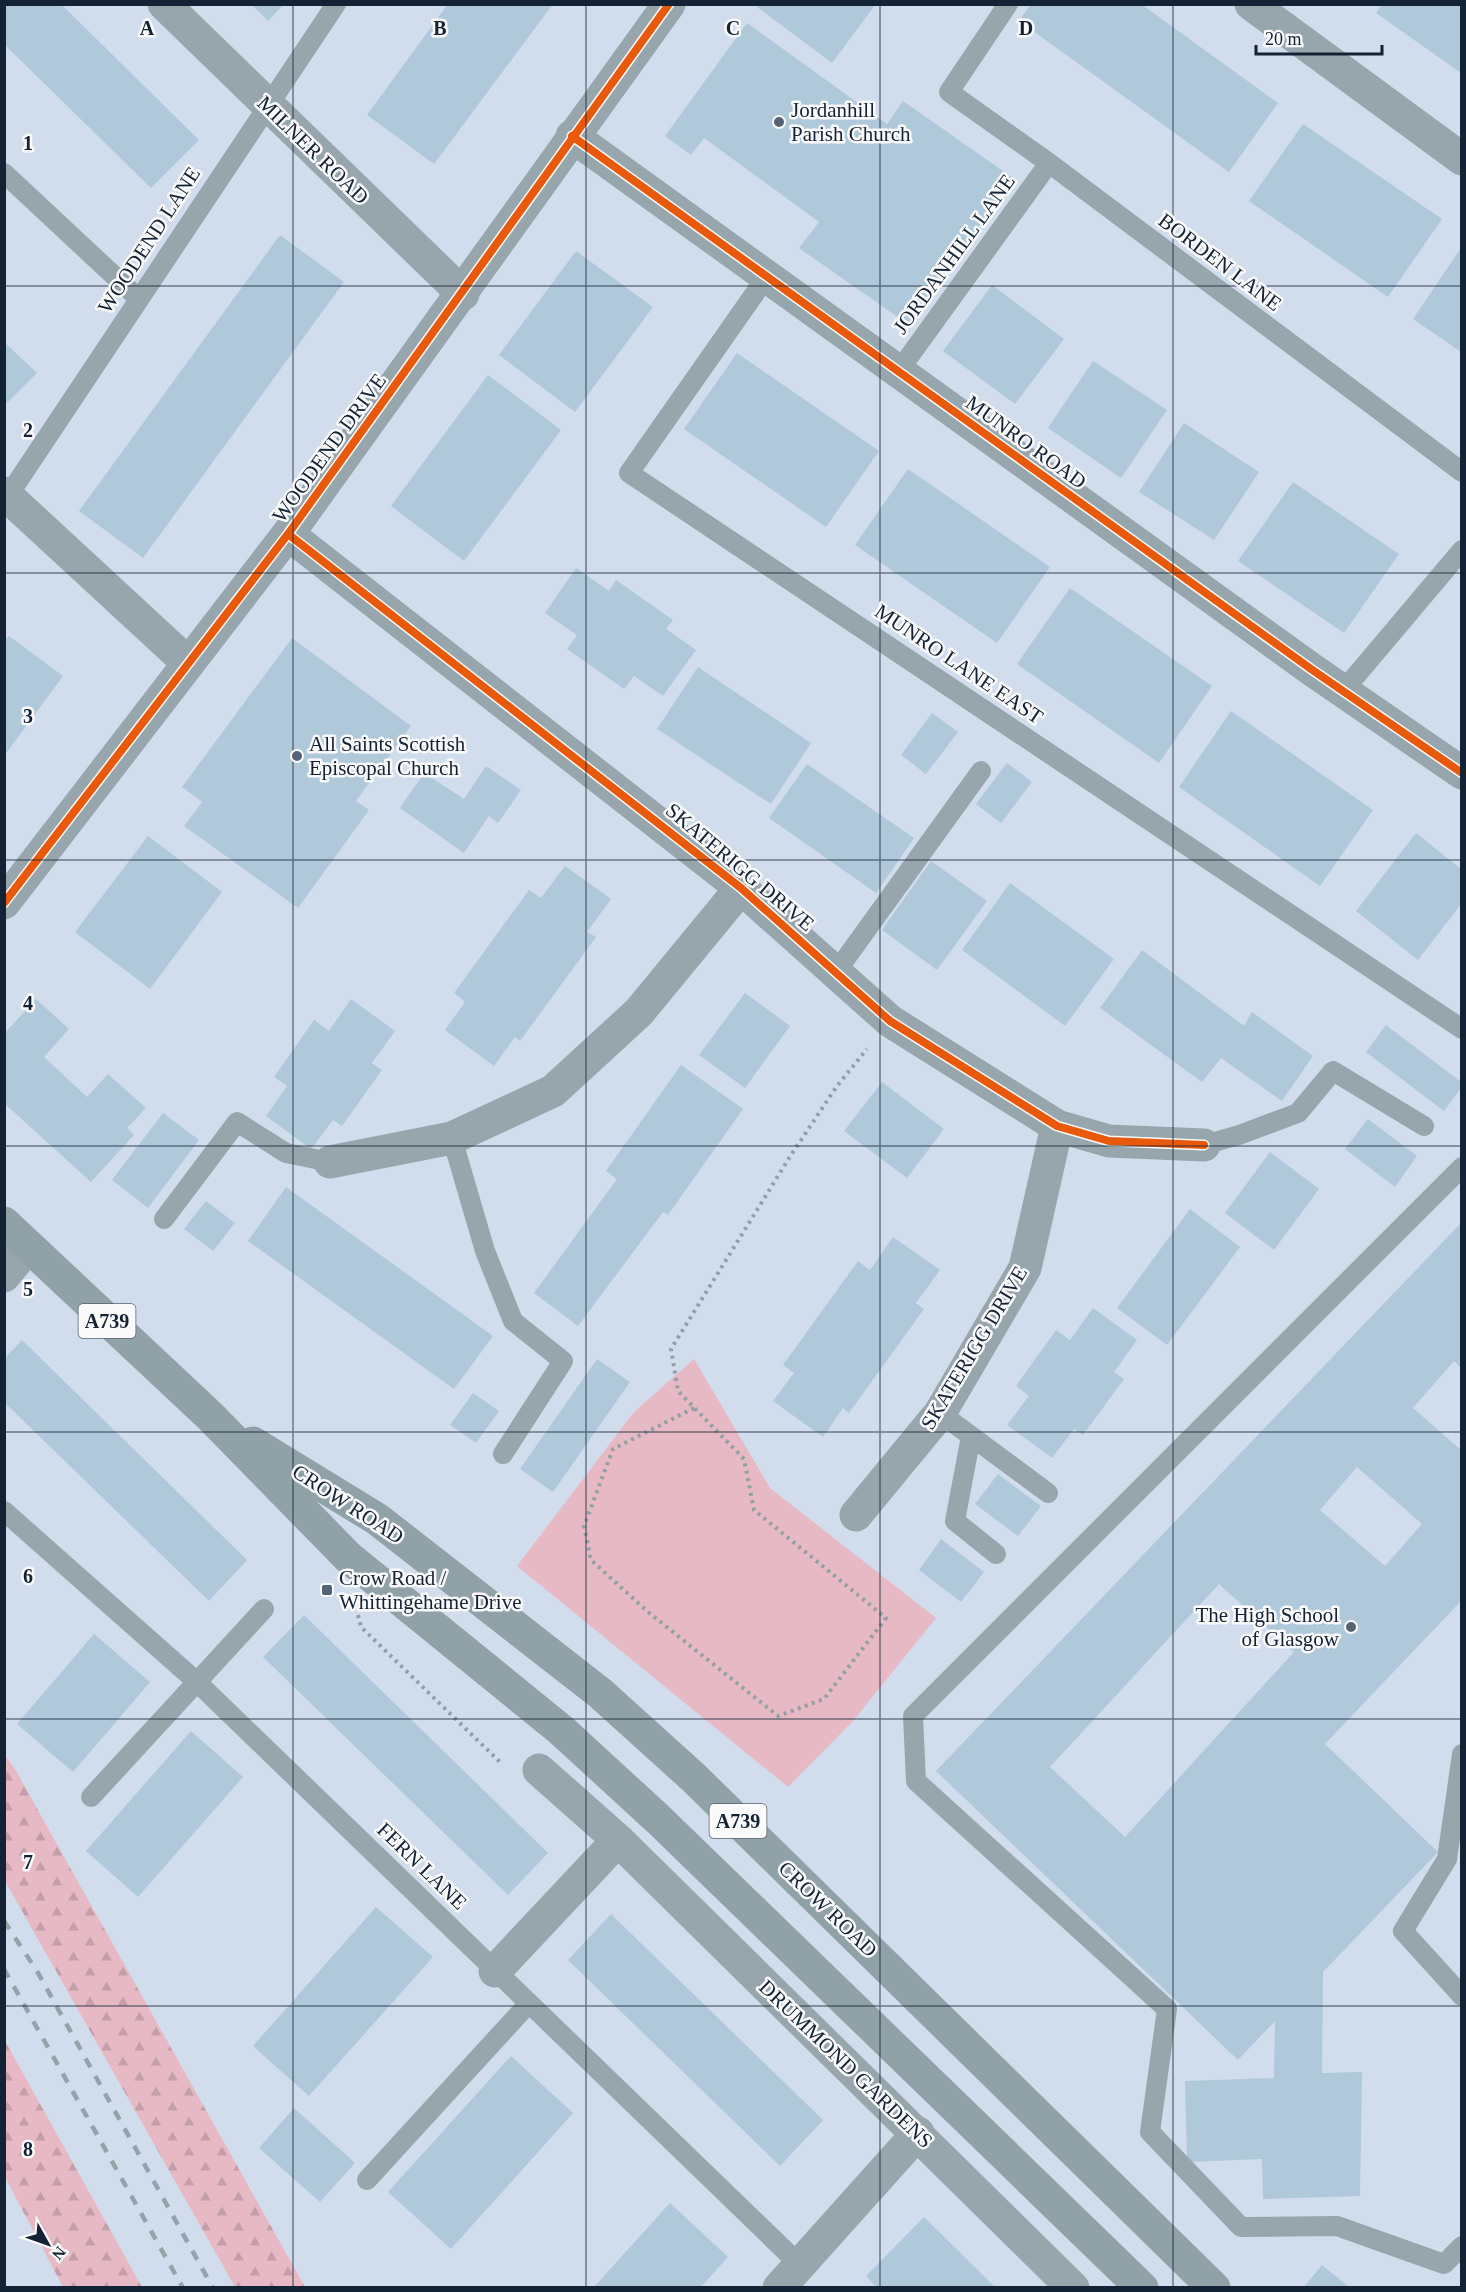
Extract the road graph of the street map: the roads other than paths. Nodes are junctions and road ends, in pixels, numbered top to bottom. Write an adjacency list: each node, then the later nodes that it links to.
1 (164, 4): 6 (street, MILNER ROAD)
2 (336, 4): 6 (lane, WOODEND LANE)
3 (669, 4): 7 (street, WOODEND DRIVE)
4 (1008, 4): 9 (lane, BORDEN LANE)
5 (1251, 4): 8 (street)
6 (267, 105): 12 (street, MILNER ROAD); 13 (lane, WOODEND LANE)
7 (572, 136): 11 (street, MUNRO ROAD); 12 (street, WOODEND DRIVE)
8 (1461, 159)
9 (1049, 164): 14 (lane, JORDANHILL LANE); 15 (lane, BORDEN LANE)
10 (4, 173): 13 (lane)
11 (766, 276): 14 (street, MUNRO ROAD); 26 (lane, MUNRO LANE EAST)
12 (463, 294): 17 (street, WOODEND DRIVE)
13 (139, 298): 16 (lane, WOODEND LANE)
14 (898, 372): 20 (street, MUNRO ROAD)
15 (1461, 472)
16 (6, 497): 19 (street)
17 (288, 534): 19 (street, WOODEND DRIVE); 23 (street, SKATERIGG DRIVE)
18 (1461, 550): 20 (lane)
19 (188, 663): 24 (street, WOODEND DRIVE)
20 (1343, 691): 22 (street, MUNRO ROAD)
21 (981, 771): 25 (lane)
22 (1461, 773)
23 (741, 888): 25 (street, SKATERIGG DRIVE); 29 (street)
24 (4, 903)
25 (837, 972): 27 (street, SKATERIGG DRIVE)
26 (1461, 1029)
27 (1057, 1126): 30 (street, SKATERIGG DRIVE); 37 (street, SKATERIGG DRIVE)
28 (1424, 1126): 30 (lane)
29 (452, 1138): 31 (street); 40 (lane)
30 (1204, 1145)
31 (330, 1162): 33 (lane)
32 (1461, 1167): 56 (lane)
33 (164, 1219)
34 (4, 1223): 35 (main road, CROW ROAD / A739)
35 (28, 1247): 36 (street); 38 (main road, CROW ROAD / A739)
36 (4, 1276)
37 (940, 1413): 39 (lane); 43 (street, SKATERIGG DRIVE)
38 (210, 1417): 59 (main road, CROW ROAD / A739); 60 (main road, CROW ROAD / A739)
39 (971, 1436): 41 (lane); 44 (lane)
40 (503, 1454)
41 (1048, 1492)
42 (4, 1511): 46 (lane, FERN LANE)
43 (856, 1515)
44 (996, 1554)
45 (264, 1609): 46 (lane)
46 (197, 1682): 49 (lane); 51 (lane, FERN LANE)
47 (1461, 1754): 52 (lane)
48 (539, 1770): 50 (street, DRUMMOND GARDENS)
49 (91, 1797)
50 (618, 1840): 51 (street); 54 (street, DRUMMOND GARDENS)
51 (495, 1971): 53 (lane, FERN LANE)
52 (1461, 1996)
53 (529, 2003): 55 (lane); 57 (lane, FERN LANE)
54 (918, 2133): 57 (street); 58 (street, DRUMMOND GARDENS)
55 (367, 2180)
56 (1461, 2246)
57 (789, 2276)
58 (1073, 2288)
59 (1142, 2288)
60 (1214, 2288)

